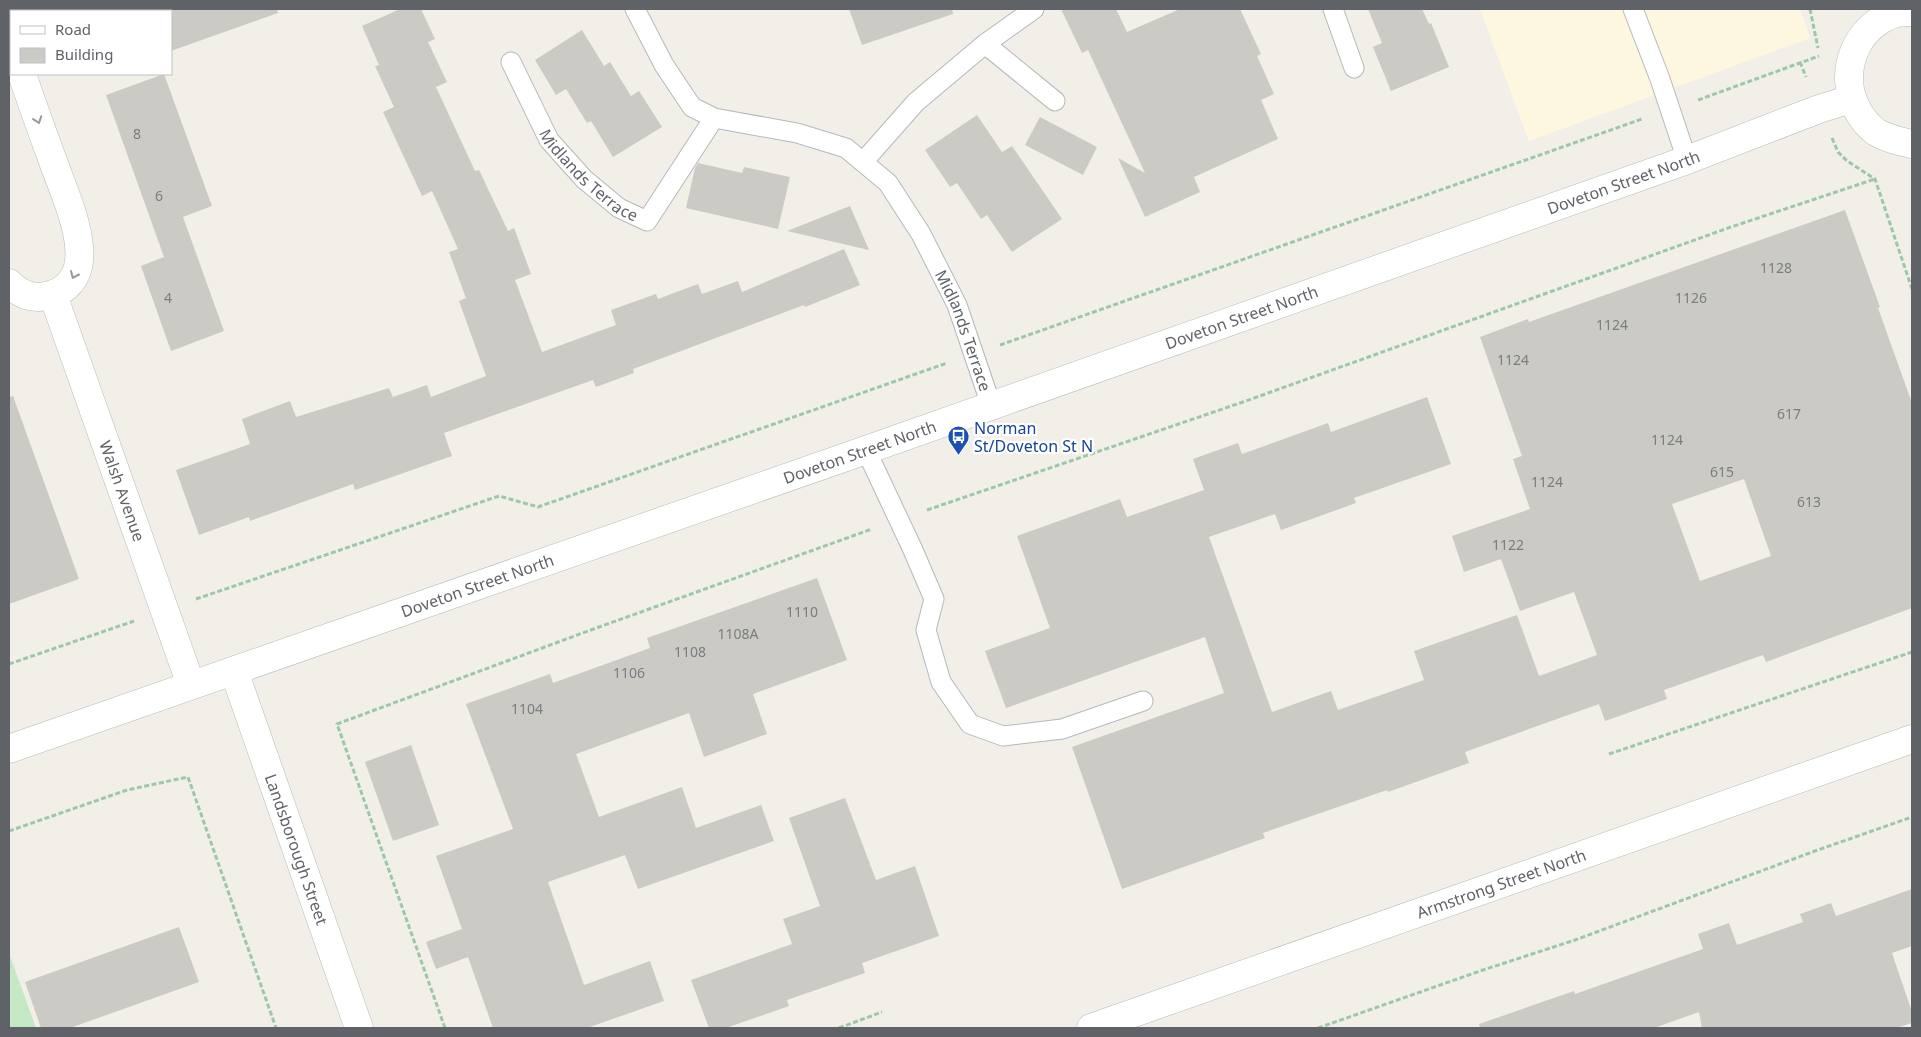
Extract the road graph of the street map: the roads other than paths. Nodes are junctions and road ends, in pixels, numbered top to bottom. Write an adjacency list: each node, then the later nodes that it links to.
1 (635, 9): 12 (lane, Midlands Terrace)
2 (1034, 9): 6 (lane)
3 (1332, 9): 8 (lane)
4 (1633, 9): 14 (lane)
5 (1901, 11): 10 (main road)
6 (985, 44): 11 (lane); 15 (lane)
7 (511, 62): 12 (lane, Midlands Terrace)
8 (1354, 68)
9 (22, 75): 17 (main road, one-way to 17)
10 (1852, 99): 13 (main road); 14 (main road, Doveton Street North)
11 (1055, 101)
12 (714, 118): 15 (lane, Midlands Terrace)
13 (1912, 144)
14 (1687, 160): 18 (main road, Doveton Street North)
15 (863, 162): 18 (lane, Midlands Terrace)
16 (9, 283): 17 (main road)
17 (53, 295): 21 (main road, Walsh Avenue)
18 (991, 405): 19 (main road, Doveton Street North)
19 (866, 450): 20 (main road, Doveton Street North); 22 (lane)
20 (234, 671): 21 (main road, Doveton Street North); 25 (main road, Landsborough Street)
21 (191, 686): 24 (main road, Doveton Street North)
22 (1143, 701)
23 (1912, 739): 26 (main road, Armstrong Street North)
24 (9, 749)
25 (359, 1028)
26 (1091, 1028)

